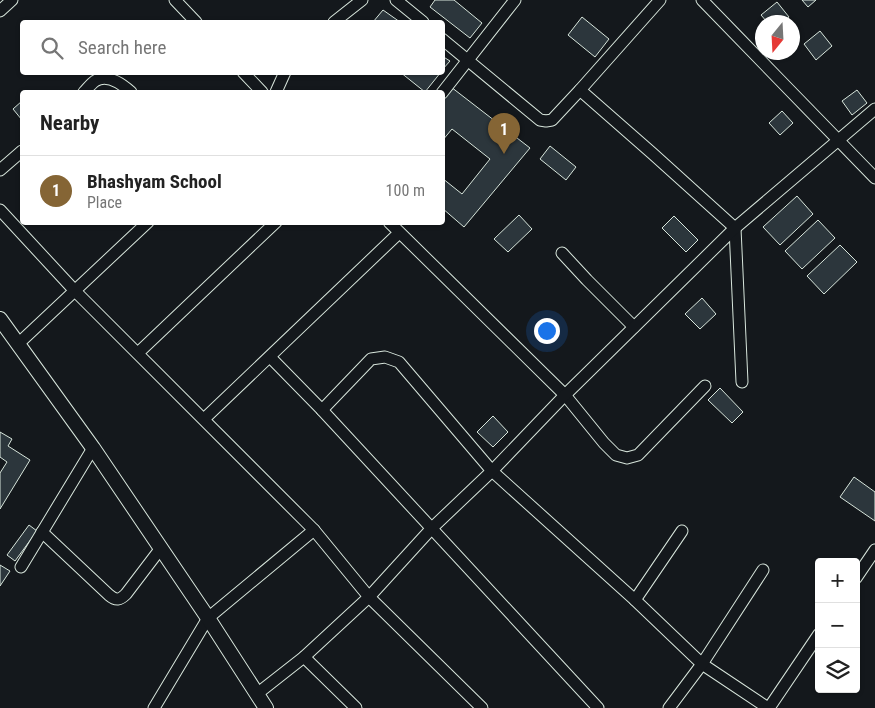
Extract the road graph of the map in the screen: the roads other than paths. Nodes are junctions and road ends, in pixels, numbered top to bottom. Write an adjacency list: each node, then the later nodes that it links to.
1 (12, 0): 8 (street)
2 (362, 0): 10 (street)
3 (396, 0): 11 (street)
4 (515, 0): 13 (street)
5 (660, 0): 21 (street)
6 (702, 0): 23 (street)
7 (177, 1): 9 (street)
8 (0, 11)
9 (194, 20)
10 (337, 20)
11 (421, 20)
12 (445, 41): 13 (street)
13 (468, 60): 20 (street); 21 (street)
14 (246, 75): 18 (street)
15 (284, 75): 19 (street)
16 (86, 90): 17 (street)
17 (129, 90)
18 (260, 90)
19 (277, 90)
20 (444, 90)
21 (580, 90): 31 (street)
22 (875, 110): 23 (street)
23 (839, 141): 26 (street); 31 (street)
24 (20, 152): 25 (street)
25 (0, 170)
26 (875, 178)
27 (0, 210): 34 (street)
28 (141, 225): 34 (street)
29 (273, 225): 38 (street)
30 (392, 225): 32 (street)
31 (735, 228): 36 (street); 40 (street)
32 (399, 233): 39 (street); 42 (street)
33 (562, 254): 36 (street)
34 (75, 291): 37 (street); 38 (street)
35 (0, 319): 37 (street)
36 (634, 327): 42 (street)
37 (18, 344): 45 (street)
38 (138, 353): 44 (street)
39 (270, 357): 43 (street); 44 (street)
40 (742, 382)
41 (705, 386): 42 (street)
42 (566, 394): 46 (street)
43 (322, 410): 46 (street); 47 (street)
44 (204, 419): 48 (street)
45 (93, 448): 50 (street); 51 (street)
46 (492, 471): 47 (street); 57 (street)
47 (432, 528): 56 (street); 67 (street)
48 (314, 530): 56 (street); 58 (street)
49 (682, 531): 57 (street)
50 (42, 532): 51 (street); 53 (street)
51 (161, 548): 58 (street)
52 (875, 550): 55 (street)
53 (21, 567)
54 (763, 570): 61 (street)
55 (860, 572)
56 (369, 597): 60 (street); 66 (street)
57 (636, 600): 61 (street)
58 (208, 618): 62 (street); 63 (street)
59 (815, 640): 69 (street)
60 (304, 657): 62 (street); 65 (street)
61 (702, 664): 68 (street); 69 (street)
62 (257, 694): 64 (street)
63 (154, 708)
64 (266, 708)
65 (356, 708)
66 (482, 708)
67 (598, 708)
68 (669, 708)
69 (768, 708)

